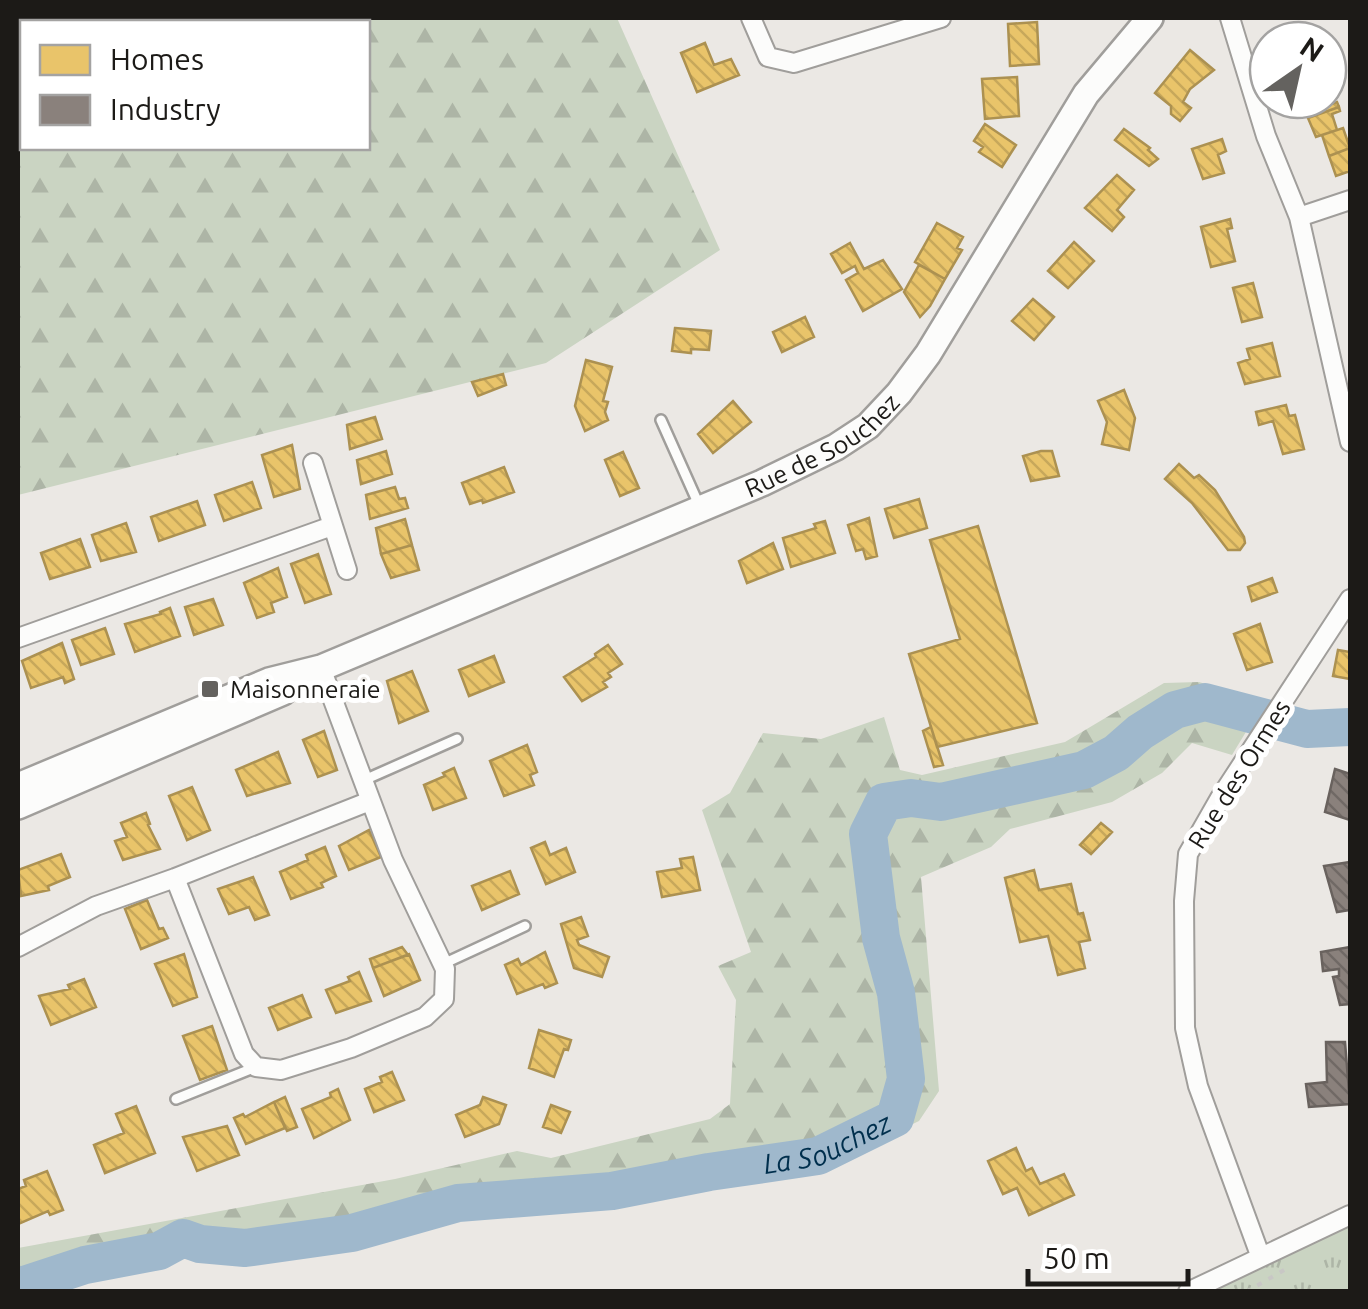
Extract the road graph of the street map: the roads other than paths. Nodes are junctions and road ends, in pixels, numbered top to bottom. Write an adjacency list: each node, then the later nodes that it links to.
1 (751, 18): 2 (street)
2 (941, 18)
3 (1150, 18): 10 (main road, Rue de Souchez)
4 (1230, 18): 6 (street)
5 (1350, 200): 6 (street)
6 (1299, 217): 8 (street)
7 (661, 420): 10 (lane)
8 (1350, 442)
9 (313, 463): 11 (street)
10 (700, 508): 15 (main road, Rue de Souchez)
11 (332, 526): 12 (street); 14 (street)
12 (347, 570)
13 (1350, 598): 27 (street, Rue des Ormes)
14 (18, 638)
15 (321, 668): 17 (street); 18 (main road, Rue de Souchez)
16 (457, 740): 17 (lane)
17 (362, 781): 19 (street)
18 (21, 790)
19 (370, 801): 20 (street); 23 (street)
20 (175, 878): 22 (street); 24 (street)
21 (524, 926): 23 (lane)
22 (18, 947)
23 (442, 964): 24 (street)
24 (256, 1067): 25 (lane)
25 (176, 1099)
26 (1350, 1215): 27 (street)
27 (1260, 1255): 28 (street)
28 (1188, 1292)

